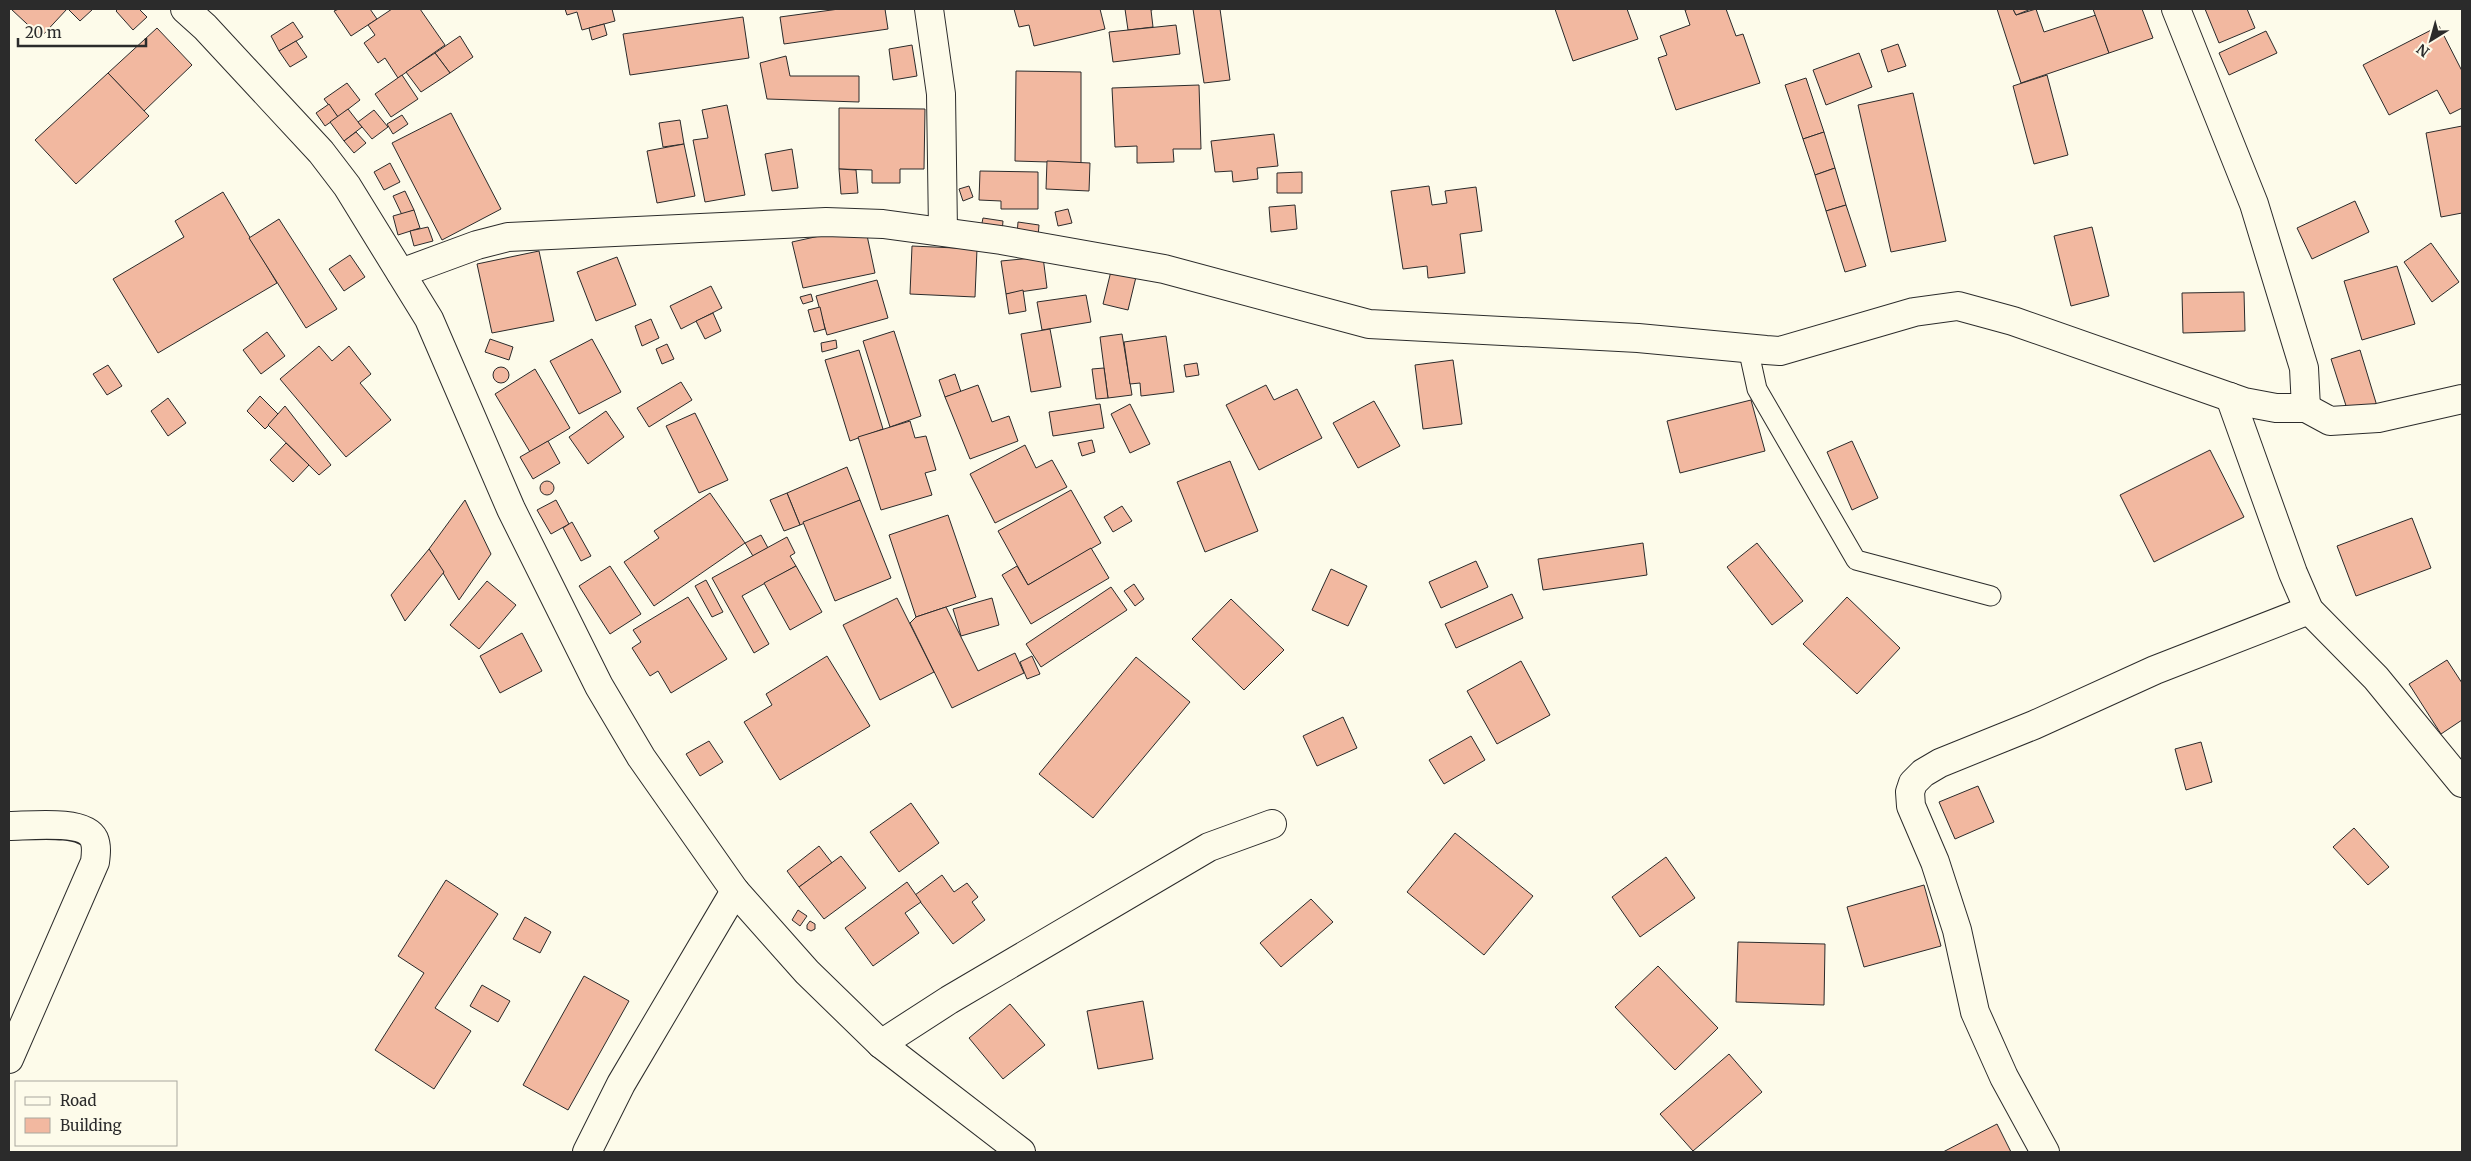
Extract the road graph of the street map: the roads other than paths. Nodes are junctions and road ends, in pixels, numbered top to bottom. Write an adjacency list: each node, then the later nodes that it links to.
1 (184, 9): 5 (street)
2 (929, 9): 4 (street)
3 (2176, 9): 9 (street)
4 (943, 231): 5 (street); 6 (street)
5 (401, 274): 15 (street)
6 (1748, 348): 7 (street); 10 (lane)
7 (2230, 397): 9 (street); 11 (street)
8 (2462, 399): 9 (street)
9 (2306, 408)
10 (1991, 596)
11 (2309, 610): 12 (street); 20 (street)
12 (2462, 783)
13 (1272, 824): 16 (street)
14 (9, 826): 17 (street)
15 (735, 891): 16 (street); 18 (street)
16 (881, 1044): 19 (street)
17 (9, 1060)
18 (587, 1152)
19 (1021, 1152)
20 (2045, 1152)

